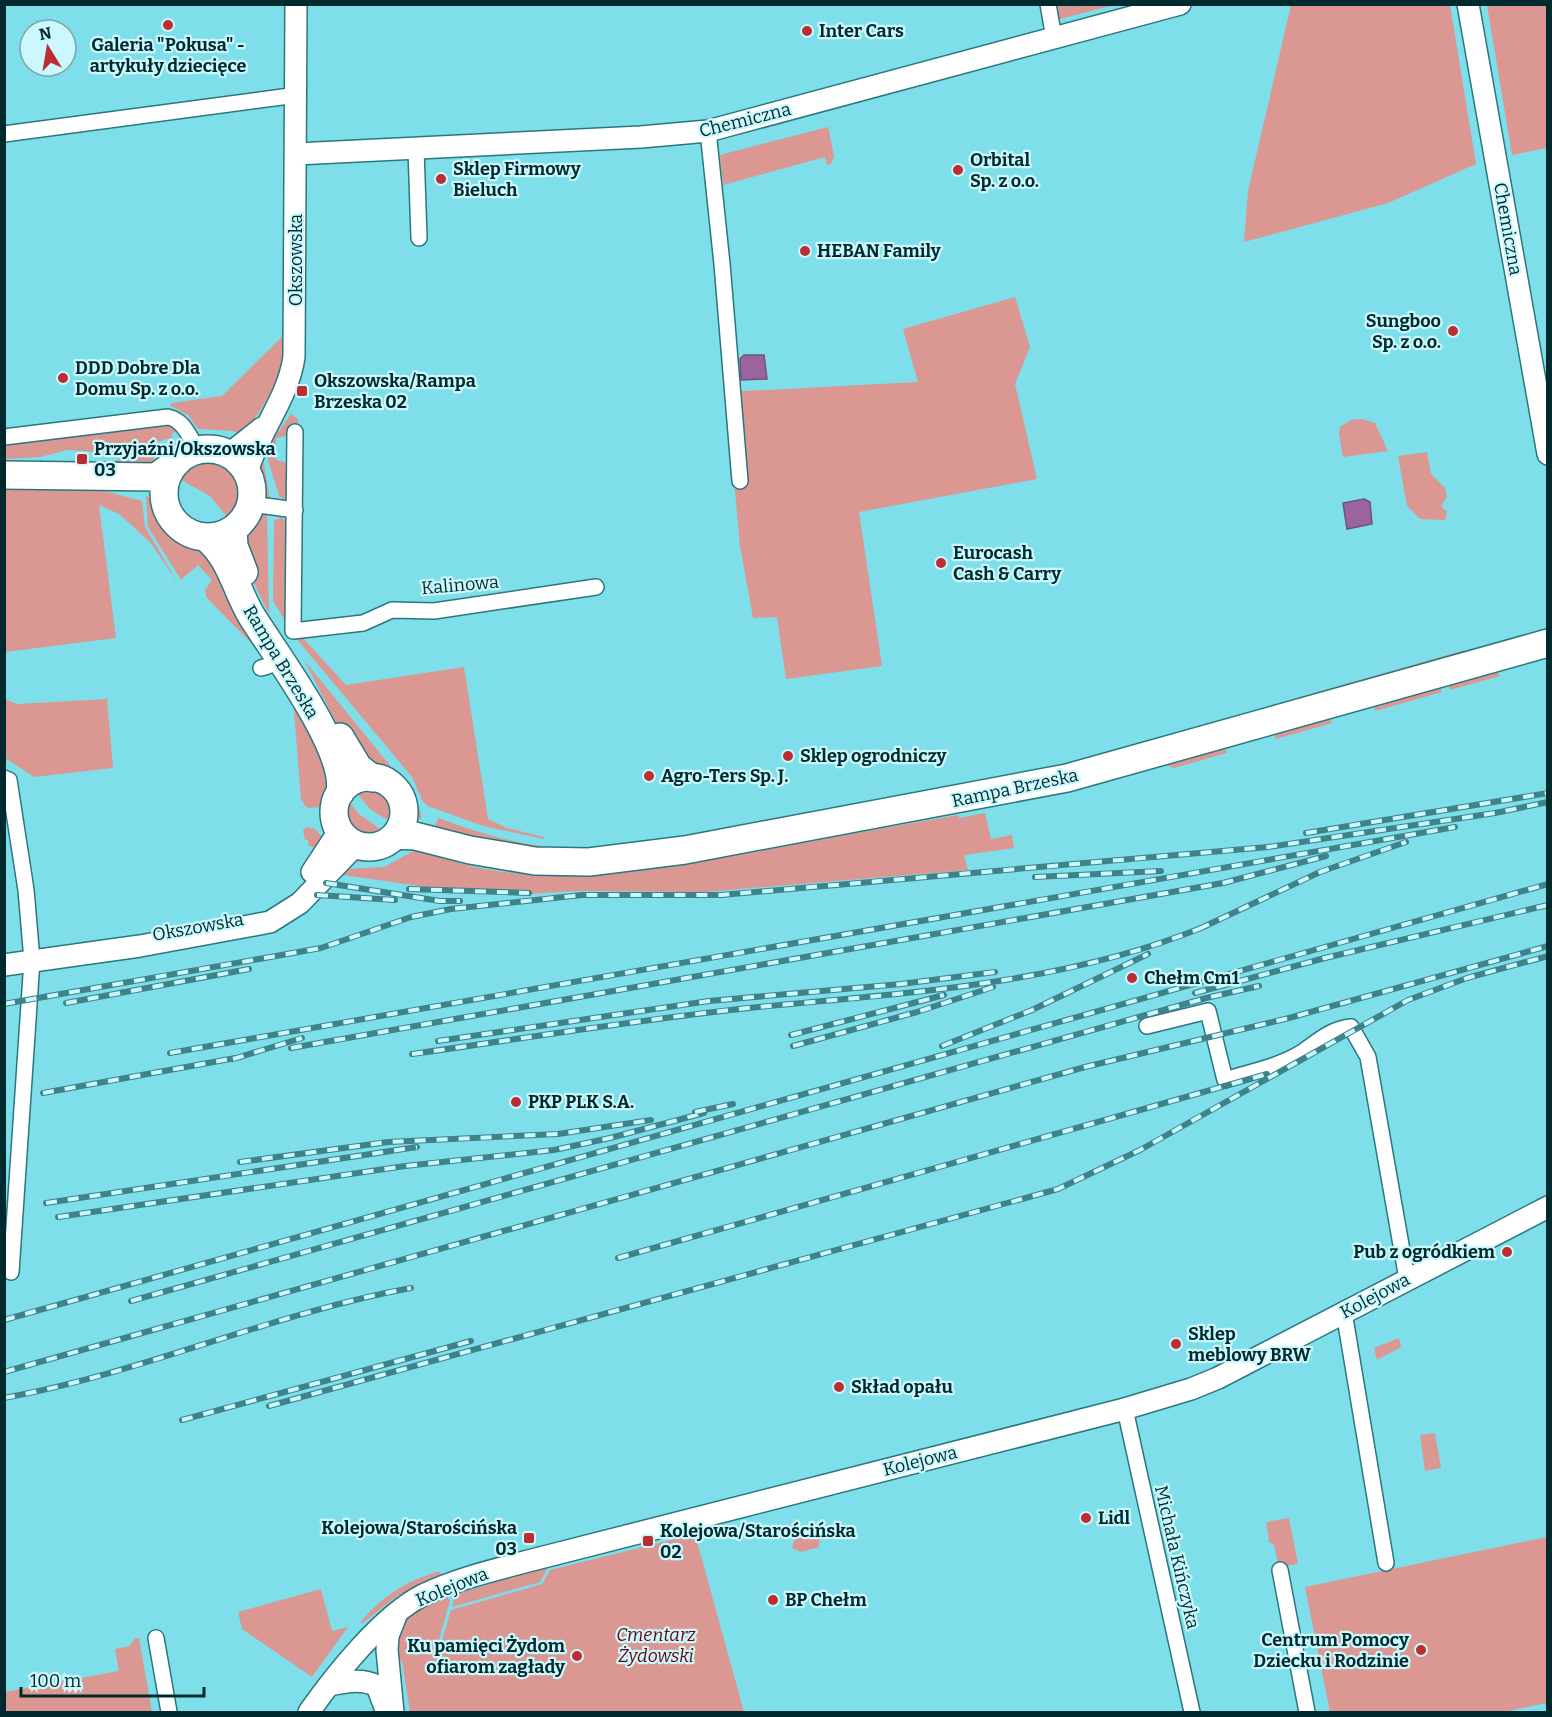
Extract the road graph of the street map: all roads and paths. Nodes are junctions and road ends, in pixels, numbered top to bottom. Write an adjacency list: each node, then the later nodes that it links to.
1 (296, 4): 6 (street, Okszowska)
2 (1048, 4): 5 (street)
3 (1180, 4): 5 (street, Chemiczna)
4 (1468, 4): 15 (street, Chemiczna)
5 (1054, 38): 7 (street, Chemiczna)
6 (297, 95): 8 (street); 10 (street, Okszowska)
7 (708, 131): 9 (street, Chemiczna); 19 (street)
8 (4, 134)
9 (416, 149): 10 (street, Chemiczna); 11 (street)
10 (296, 154): 16 (street, Okszowska)
11 (419, 238)
12 (295, 432): 22 (street)
13 (4, 437): 14 (street)
14 (187, 450): 16 (highway); 18 (highway); 21 (highway)
15 (1548, 454)
16 (238, 463): 20 (highway)
17 (4, 475): 18 (highway)
18 (93, 477): 21 (highway)
19 (740, 481)
20 (251, 504): 22 (street); 23 (highway)
21 (167, 509): 24 (highway)
22 (295, 510): 25 (street, Kalinowa)
23 (233, 530): 24 (highway); 28 (highway, Rampa Brzeska)
24 (205, 537): 29 (highway, Rampa Brzeska)
25 (596, 587)
26 (1548, 643): 30 (highway, Rampa Brzeska)
27 (4, 778): 33 (street)
28 (372, 778): 29 (highway); 30 (highway)
29 (340, 793): 31 (highway)
30 (400, 823): 31 (highway)
31 (348, 838): 33 (street, Okszowska)
32 (4, 952): 33 (street)
33 (32, 954): 34 (street); 37 (street)
34 (4, 965)
35 (1147, 1026): 38 (street)
36 (1548, 1207): 38 (street, Kolejowa)
37 (10, 1272)
38 (1407, 1279): 39 (street, Kolejowa)
39 (1344, 1312): 40 (street, Kolejowa); 41 (street)
40 (1125, 1409): 43 (street, Kolejowa); 53 (street, Michała Kińczyka)
41 (1386, 1563)
42 (1280, 1570): 54 (street)
43 (398, 1611): 45 (street, Kolejowa); 46 (street)
44 (156, 1638): 49 (street)
45 (366, 1644): 46 (street); 47 (street, Kolejowa); 48 (street)
46 (388, 1659): 52 (street)
47 (329, 1685): 48 (street); 50 (street, Kolejowa)
48 (377, 1686): 51 (street)
49 (168, 1713)
50 (309, 1713)
51 (387, 1713)
52 (393, 1713)
53 (1192, 1713)
54 (1307, 1713)

